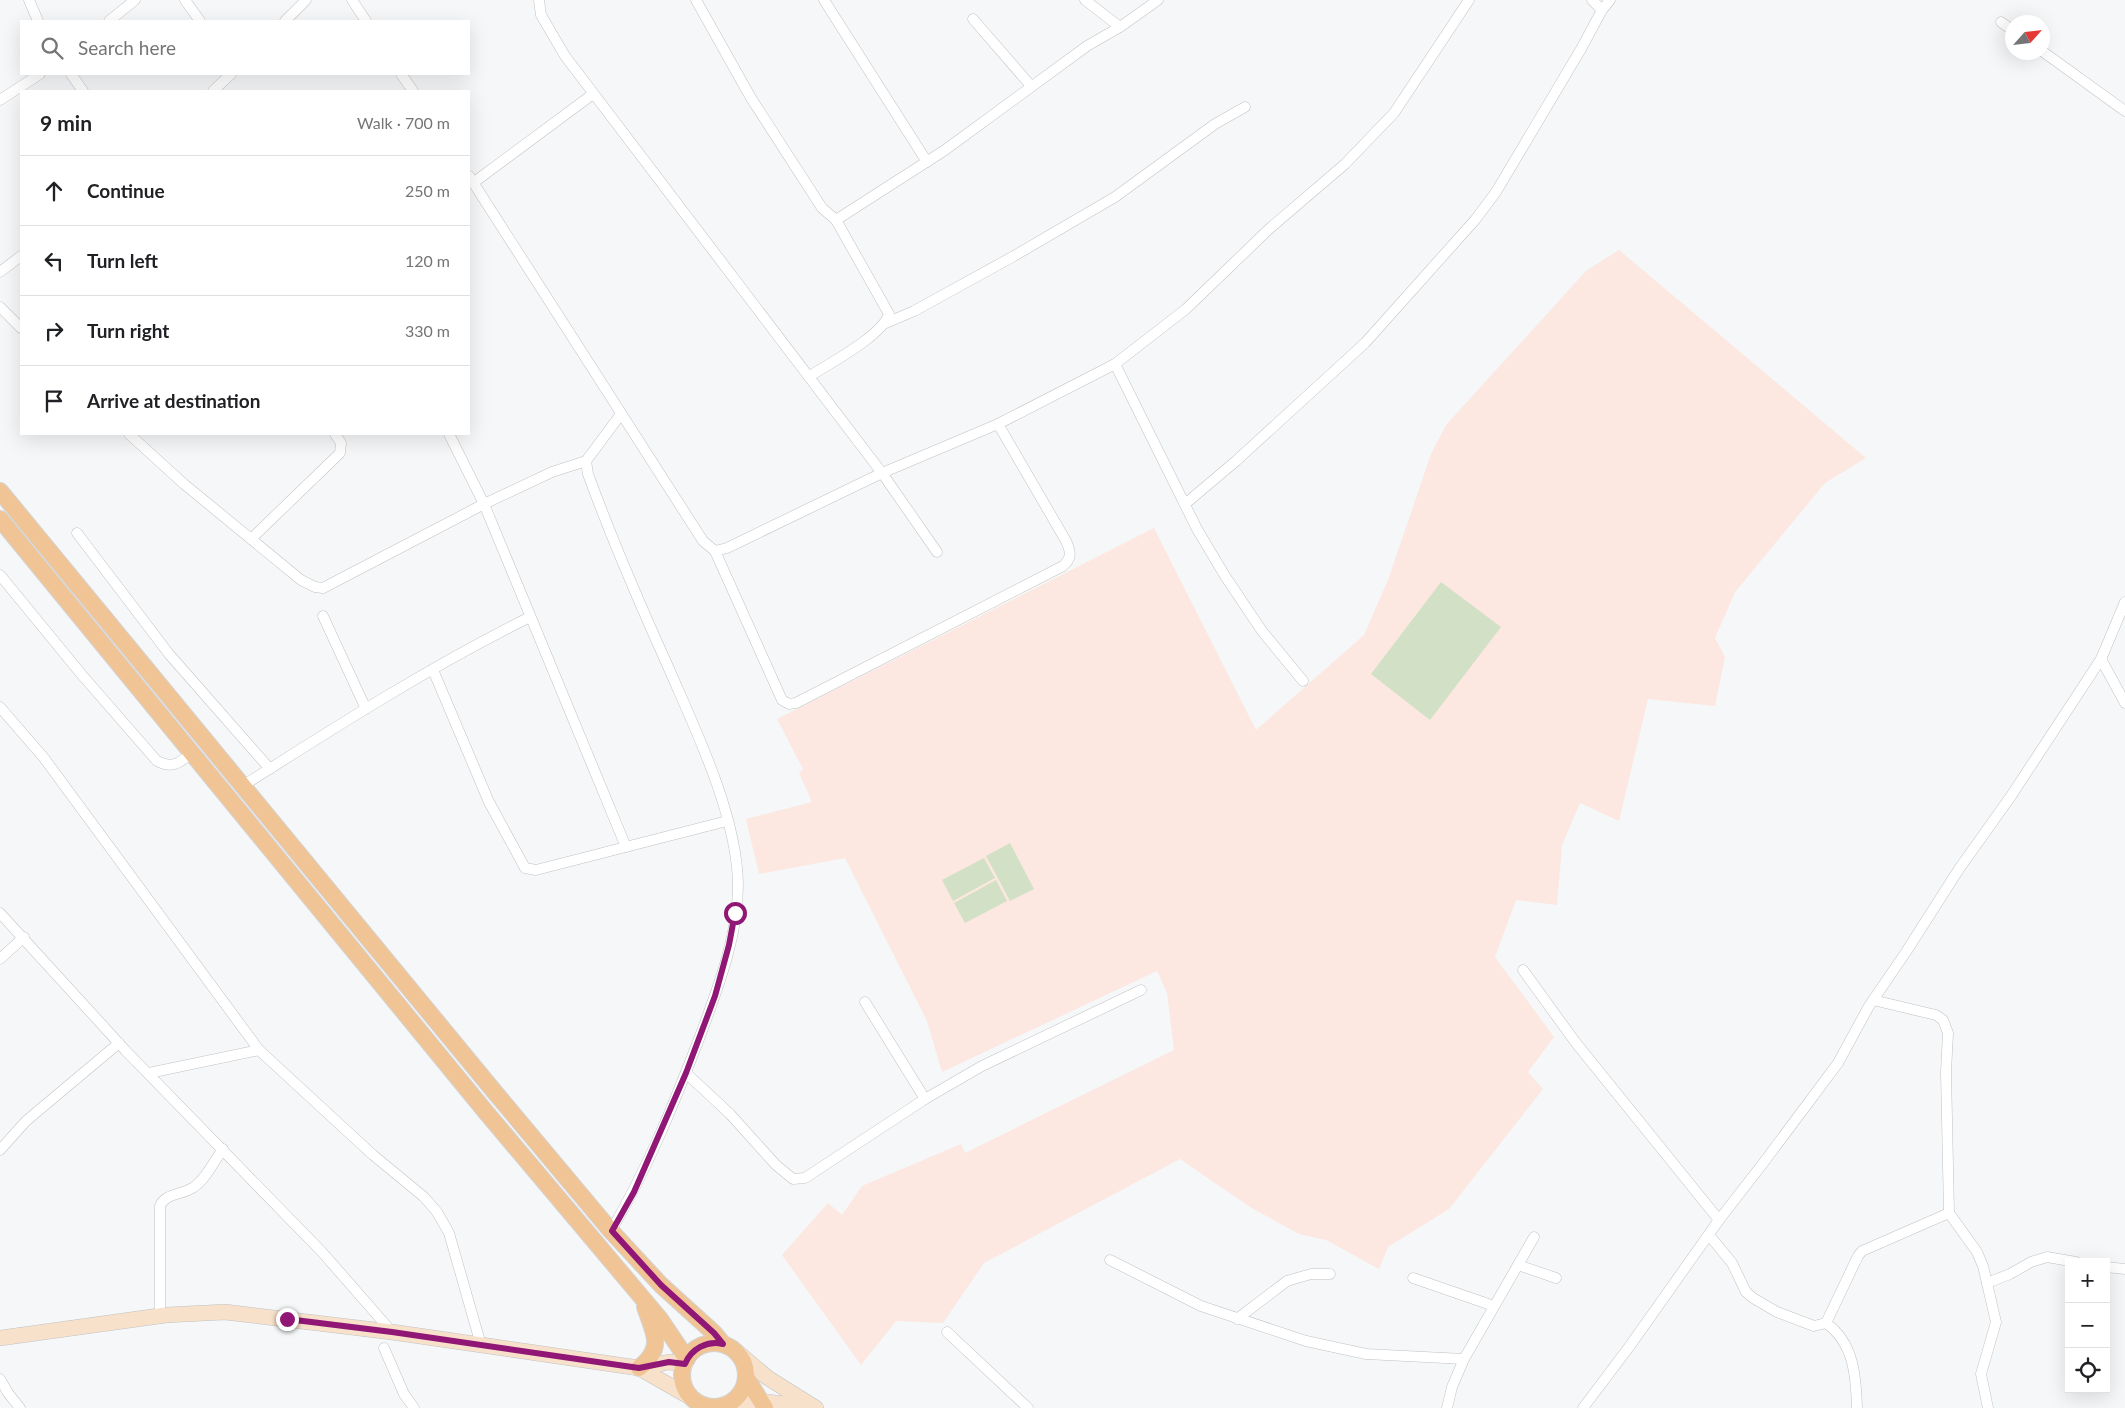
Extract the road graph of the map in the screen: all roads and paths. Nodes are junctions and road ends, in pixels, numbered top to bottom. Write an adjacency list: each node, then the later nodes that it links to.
1 (29, 0): 16 (street)
2 (136, 0): 17 (street)
3 (184, 0): 18 (street)
4 (306, 0): 19 (street)
5 (352, 0): 20 (street)
6 (539, 0): 33 (street)
7 (696, 0): 39 (street)
8 (824, 0): 37 (street)
9 (1085, 0): 23 (street)
10 (1158, 0): 23 (street)
11 (1469, 0): 45 (street)
12 (1592, 0): 14 (street)
13 (1610, 0): 14 (street)
14 (1602, 10): 56 (street)
15 (973, 19): 29 (street)
16 (38, 20)
17 (110, 20)
18 (199, 20)
19 (286, 20)
20 (365, 20)
21 (2001, 22): 22 (street)
22 (2005, 25)
23 (1120, 27): 29 (street)
24 (2050, 57): 36 (street)
25 (38, 75): 34 (street)
26 (72, 75): 30 (street)
27 (230, 75): 31 (street)
28 (402, 75): 32 (street)
29 (1031, 86): 37 (street)
30 (82, 90)
31 (214, 90)
32 (412, 90)
33 (593, 94): 38 (street); 46 (street)
34 (0, 100)
35 (1245, 107): 43 (street)
36 (2125, 111)
37 (927, 162): 39 (street)
38 (471, 179): 47 (street)
39 (836, 220): 43 (street)
40 (20, 257): 41 (street)
41 (0, 272)
42 (0, 307): 44 (street)
43 (886, 323): 46 (street)
44 (20, 327)
45 (1115, 364): 48 (street); 56 (street)
46 (810, 376): 53 (street)
47 (622, 414): 52 (street); 60 (street)
48 (998, 424): 53 (street); 60 (street)
49 (130, 435): 59 (street)
50 (336, 435): 59 (street)
51 (450, 435): 55 (street)
52 (586, 461): 55 (street); 75 (street)
53 (882, 473): 60 (street); 61 (street)
54 (0, 491): 74 (main road)
55 (484, 504): 59 (street); 65 (street)
56 (1185, 504): 68 (street)
57 (0, 519): 72 (main road)
58 (76, 533): 73 (street)
59 (251, 539)
60 (715, 551)
61 (937, 552)
62 (0, 574): 72 (street)
63 (2125, 602): 66 (street)
64 (323, 616): 71 (street)
65 (530, 617): 67 (street); 76 (street)
66 (2102, 659): 69 (street); 82 (street)
67 (433, 670): 71 (street); 76 (street)
68 (1303, 681)
69 (2125, 703)
70 (0, 706): 85 (street)
71 (366, 709): 73 (street)
72 (192, 753): 105 (main road)
73 (270, 769): 74 (street)
74 (244, 786): 93 (main road)
75 (727, 821): 76 (street); 87 (street)
76 (626, 847)
77 (0, 913): 78 (street)
78 (24, 937): 79 (street); 84 (street)
79 (0, 959)
80 (1523, 970): 92 (street)
81 (1141, 990): 88 (street)
82 (1873, 1000): 91 (street); 92 (street)
83 (865, 1002): 88 (street)
84 (119, 1043): 86 (street); 90 (street)
85 (259, 1050): 86 (street); 113 (street)
86 (149, 1073): 89 (street)
87 (686, 1073): 88 (street); 93 (street)
88 (925, 1099)
89 (223, 1149): 107 (street); 110 (street)
90 (0, 1150)
91 (1949, 1212): 104 (street); 109 (street)
92 (1719, 1220): 94 (street)
93 (612, 1231): 115 (main road)
94 (1709, 1235): 109 (street); 128 (street)
95 (1534, 1237): 98 (street)
96 (1110, 1260): 108 (street)
97 (2065, 1260): 104 (street)
98 (1518, 1264): 103 (street); 106 (street)
99 (2110, 1268): 100 (street)
100 (2125, 1270)
101 (1330, 1274): 108 (street)
102 (1413, 1278): 106 (street)
103 (1556, 1278)
104 (1987, 1283): 130 (street)
105 (642, 1300): 117 (main road); 118 (main road)
106 (1494, 1306): 116 (street)
107 (160, 1316): 110 (street); 112 (street)
108 (1237, 1319): 116 (street)
109 (1826, 1322): 129 (street)
110 (392, 1332): 113 (street)
111 (947, 1332): 126 (street)
112 (0, 1338)
113 (481, 1345): 118 (street)
114 (384, 1348): 125 (street)
115 (730, 1348): 117 (main road); 119 (main road); 123 (street)
116 (1464, 1358): 127 (street)
117 (686, 1361): 118 (street); 122 (main road)
118 (639, 1368): 122 (street)
119 (746, 1377): 121 (main road); 123 (main road)
120 (0, 1379): 124 (street)
121 (727, 1402): 122 (main road); 123 (street)
122 (702, 1404)
123 (762, 1404)
124 (20, 1408)
125 (414, 1408)
126 (1028, 1408)
127 (1447, 1408)
128 (1583, 1408)
129 (1858, 1408)
130 (1988, 1408)

